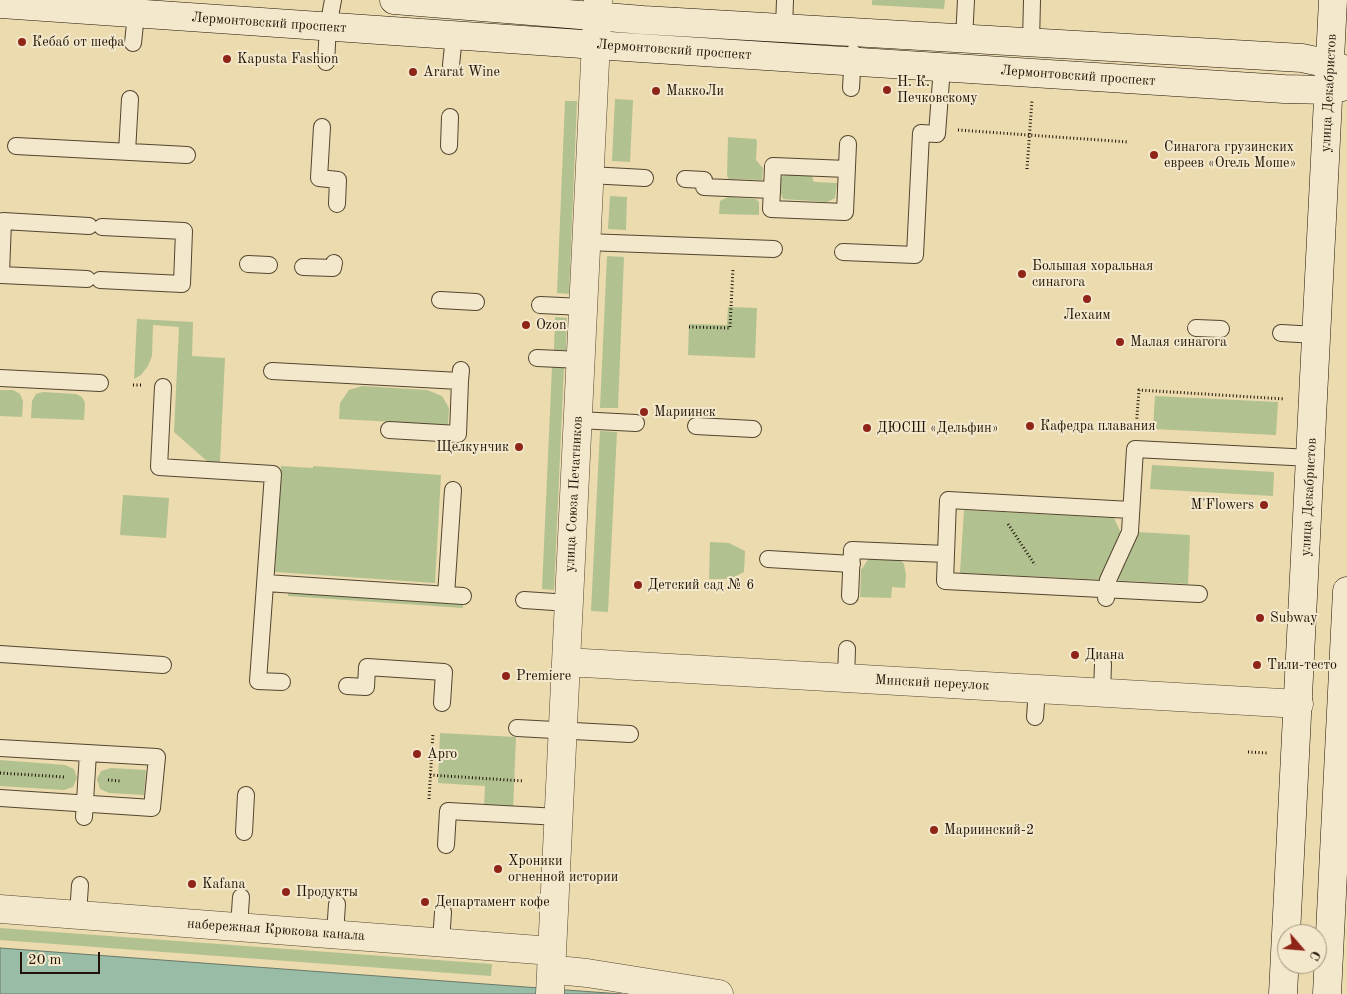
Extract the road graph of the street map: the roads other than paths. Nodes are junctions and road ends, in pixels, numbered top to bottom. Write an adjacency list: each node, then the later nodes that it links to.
1 (333, 0): 10 (lane)
2 (394, 0): 8 (main road, Лермонтовский проспект)
3 (785, 0): 11 (lane)
4 (966, 0): 14 (lane)
5 (1032, 0): 15 (lane)
6 (1333, 0): 22 (main road, улица Декабристов)
7 (0, 4): 9 (main road, Лермонтовский проспект)
8 (598, 8): 11 (main road, Лермонтовский проспект); 17 (main road, улица Союза Печатников)
9 (136, 14): 10 (main road, Лермонтовский проспект); 16 (lane)
10 (328, 27): 13 (main road, Лермонтовский проспект); 18 (lane)
11 (784, 28): 12 (main road, Лермонтовский проспект)
12 (854, 32): 14 (main road, Лермонтовский проспект); 19 (lane)
13 (454, 36): 17 (main road, Лермонтовский проспект); 20 (lane)
14 (964, 38): 15 (main road, Лермонтовский проспект)
15 (1031, 42): 22 (main road, Лермонтовский проспект)
16 (133, 43)
17 (596, 45): 19 (main road, Лермонтовский проспект); 33 (main road, улица Союза Печатников)
18 (326, 62)
19 (852, 62): 21 (main road, Лермонтовский проспект); 23 (lane)
20 (451, 66)
21 (942, 67): 22 (main road, Лермонтовский проспект); 41 (lane)
22 (1338, 78): 53 (main road, улица Декабристов)
23 (851, 88)
24 (130, 98): 30 (lane)
25 (450, 117): 29 (lane)
26 (322, 127): 37 (lane)
27 (848, 144): 32 (lane)
28 (16, 146): 30 (lane)
29 (449, 146)
30 (127, 152): 31 (lane)
31 (187, 155)
32 (848, 169): 36 (lane); 36 (lane)
33 (589, 175): 34 (lane); 38 (main road, улица Союза Печатников)
34 (645, 178)
35 (685, 179): 36 (lane)
36 (772, 190)
37 (337, 204)
38 (586, 242): 40 (lane); 49 (main road, улица Союза Печатников)
39 (1, 247): 39 (lane)
40 (774, 250)
41 (843, 252)
42 (334, 263): 45 (lane)
43 (248, 264): 44 (lane)
44 (269, 265)
45 (302, 267)
46 (440, 300): 47 (lane)
47 (476, 302)
48 (540, 305): 49 (lane)
49 (583, 307): 55 (main road, улица Союза Печатников)
50 (1196, 328): 51 (lane)
51 (1221, 329)
52 (1281, 333): 53 (lane)
53 (1317, 335): 65 (main road, улица Декабристов)
54 (537, 358): 55 (lane)
55 (581, 360): 60 (main road, улица Союза Печатников)
56 (272, 371): 64 (lane)
57 (0, 378): 58 (lane)
58 (100, 383)
59 (163, 386): 71 (lane)
60 (578, 420): 61 (lane); 79 (main road, улица Союза Печатников)
61 (636, 423)
62 (696, 426): 63 (lane)
63 (752, 429)
64 (389, 430)
65 (1311, 458): 67 (lane); 92 (main road, улица Декабристов)
66 (453, 490): 75 (lane)
67 (1131, 510): 68 (lane); 73 (lane)
68 (946, 554): 70 (lane); 73 (lane)
69 (768, 559): 70 (lane)
70 (852, 564): 77 (lane)
71 (266, 583): 75 (lane); 87 (lane)
72 (1347, 591): 80 (main road)
73 (1107, 594): 74 (lane)
74 (1200, 594)
75 (446, 595): 76 (lane)
76 (464, 596)
77 (850, 596)
78 (524, 600): 79 (lane)
79 (569, 603): 83 (main road, улица Союза Печатников)
80 (1347, 603): 114 (main road)
81 (847, 649): 86 (lane)
82 (0, 654): 85 (lane)
83 (566, 662): 86 (main road, Минский переулок); 95 (main road, улица Союза Печатников)
84 (1104, 664): 90 (lane)
85 (164, 665)
86 (846, 678): 89 (main road, Минский переулок)
87 (282, 682)
88 (347, 686): 91 (lane)
89 (1037, 689): 90 (main road, Минский переулок); 93 (lane)
90 (1102, 693): 92 (main road, Минский переулок)
91 (442, 703)
92 (1299, 704): 117 (main road, улица Декабристов)
93 (1035, 717)
94 (517, 728): 95 (lane)
95 (563, 730): 96 (lane); 102 (main road, улица Союза Печатников)
96 (630, 734)
97 (6, 748): 98 (lane)
98 (88, 753): 101 (lane); 101 (lane)
99 (246, 795): 103 (lane)
100 (4, 799): 101 (lane)
101 (85, 811)
102 (558, 817): 104 (lane); 115 (main road, улица Союза Печатников)
103 (244, 832)
104 (446, 845)
105 (80, 885): 110 (lane)
106 (241, 897): 111 (lane)
107 (337, 904): 112 (lane)
108 (0, 910): 110 (main road, набережная Крюкова канала)
109 (443, 912): 113 (lane)
110 (78, 915): 111 (main road, набережная Крюкова канала)
111 (239, 928): 112 (main road, набережная Крюкова канала)
112 (336, 934): 113 (main road, набережная Крюкова канала)
113 (442, 942): 115 (main road, набережная Крюкова канала)
114 (1338, 964): 118 (main road)
115 (555, 976): 116 (main road, набережная Крюкова канала)
116 (719, 994)
117 (1283, 994)
118 (1327, 994)

